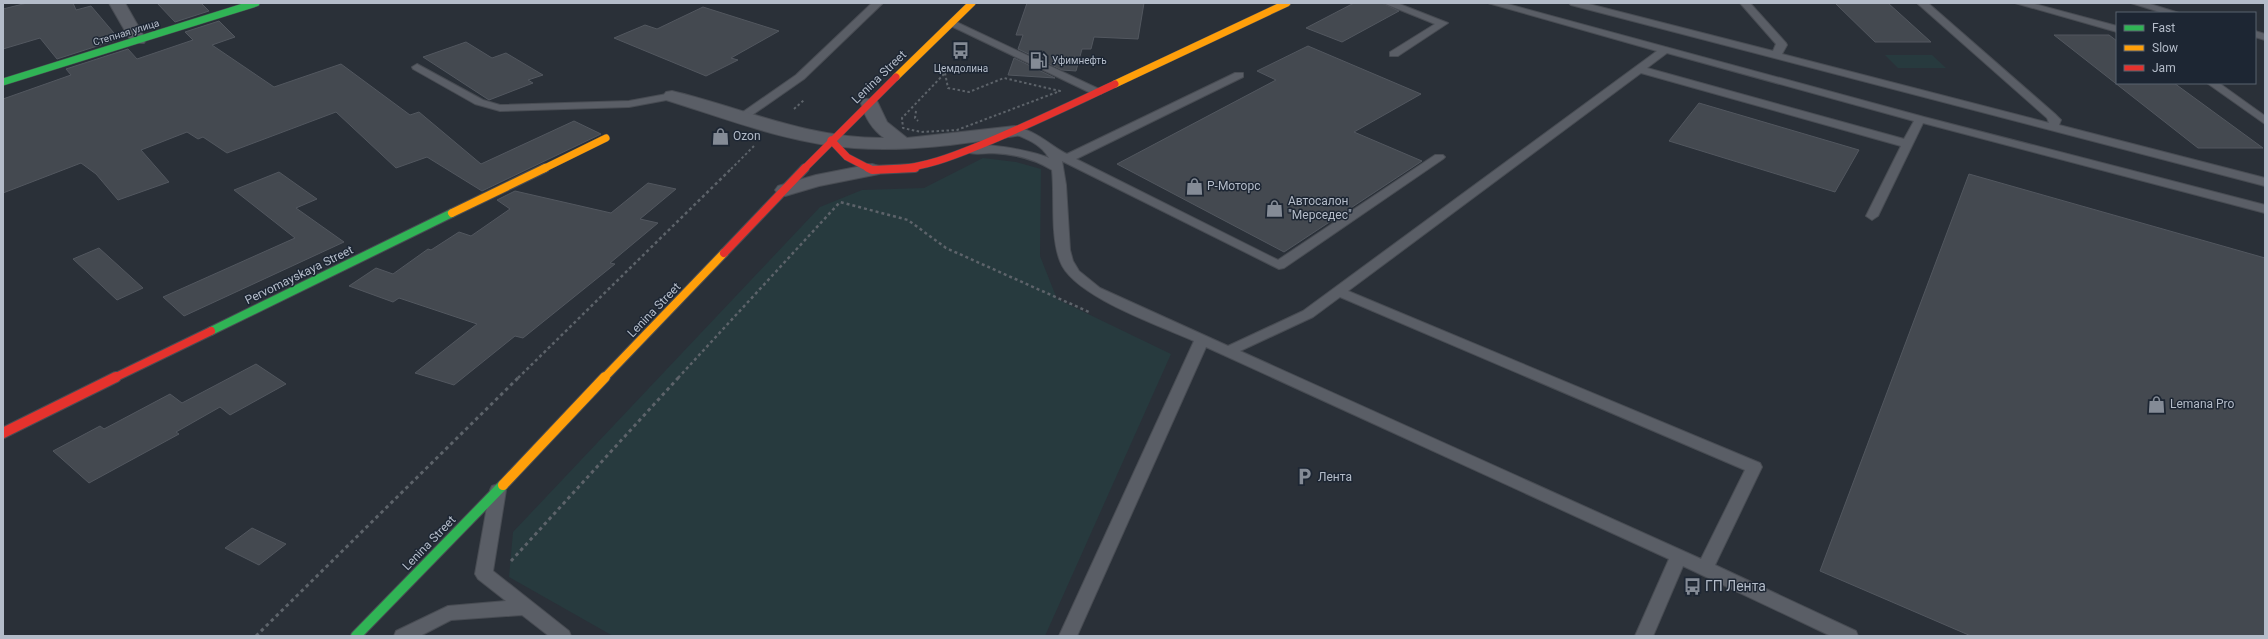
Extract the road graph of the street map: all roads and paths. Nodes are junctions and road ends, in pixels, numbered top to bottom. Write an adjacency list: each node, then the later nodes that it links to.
1 (117, 3): 18 (street)
2 (256, 3): 18 (main road, Степная улица)
3 (878, 3): 32 (lane)
4 (972, 3): 16 (main road, Lenina Street)
5 (1287, 3): 28 (main road)
6 (1388, 3): 20 (lane)
7 (1493, 3): 19 (lane)
8 (1574, 3): 15 (lane)
9 (1745, 3): 21 (lane)
10 (1922, 3): 36 (lane)
11 (2020, 3): 17 (lane)
12 (2136, 3): 14 (lane)
13 (1626, 6): 15 (lane)
14 (2170, 12)
15 (1619, 14): 21 (lane)
16 (952, 23): 28 (lane); 30 (main road, Lenina Street)
17 (2116, 29)
18 (138, 40): 25 (main road, Степная улица)
19 (1665, 50): 23 (lane); 33 (lane)
20 (1394, 54)
21 (1776, 55): 36 (lane)
22 (417, 67): 29 (lane)
23 (1638, 69): 42 (lane); 51 (lane)
24 (1239, 76): 45 (lane)
25 (3, 82)
26 (2213, 84): 34 (lane)
27 (1060, 91): 27 (path)
28 (1098, 92): 38 (main road)
29 (672, 96): 32 (street)
30 (870, 103): 40 (main road, Lenina Street); 41 (street)
31 (916, 111): 35 (path)
32 (741, 118): 37 (street)
33 (1920, 119): 42 (lane); 49 (lane)
34 (2265, 121)
35 (920, 124)
36 (2054, 127): 47 (lane)
37 (773, 128): 40 (street); 61 (path)
38 (1015, 131): 41 (street); 43 (main road); 45 (lane)
39 (606, 138): 55 (main road, Pervomayskaya Street)
40 (831, 140): 41 (street); 46 (main road); 48 (main road, Lenina Street)
41 (901, 142)
42 (1908, 144): 50 (lane)
43 (968, 150): 45 (lane); 46 (main road)
44 (1438, 157): 45 (lane)
45 (1062, 163): 53 (lane)
46 (872, 170): 48 (street)
47 (2265, 182)
48 (786, 190): 56 (main road, Lenina Street)
49 (2265, 209)
50 (1872, 216)
51 (1338, 292): 54 (lane); 58 (lane)
52 (1093, 314): 59 (path)
53 (1202, 339): 54 (lane); 65 (lane)
54 (1228, 351): 57 (lane)
55 (3, 433)
56 (498, 490): 59 (lane); 62 (main road, Lenina Street)
57 (1679, 556): 58 (lane); 66 (lane)
58 (1705, 569): 67 (lane)
59 (493, 582): 60 (lane)
60 (527, 607): 63 (lane); 64 (lane)
61 (256, 636)
62 (356, 636)
63 (403, 636)
64 (562, 636)
65 (1068, 636)
66 (1644, 636)
67 (1849, 636)

